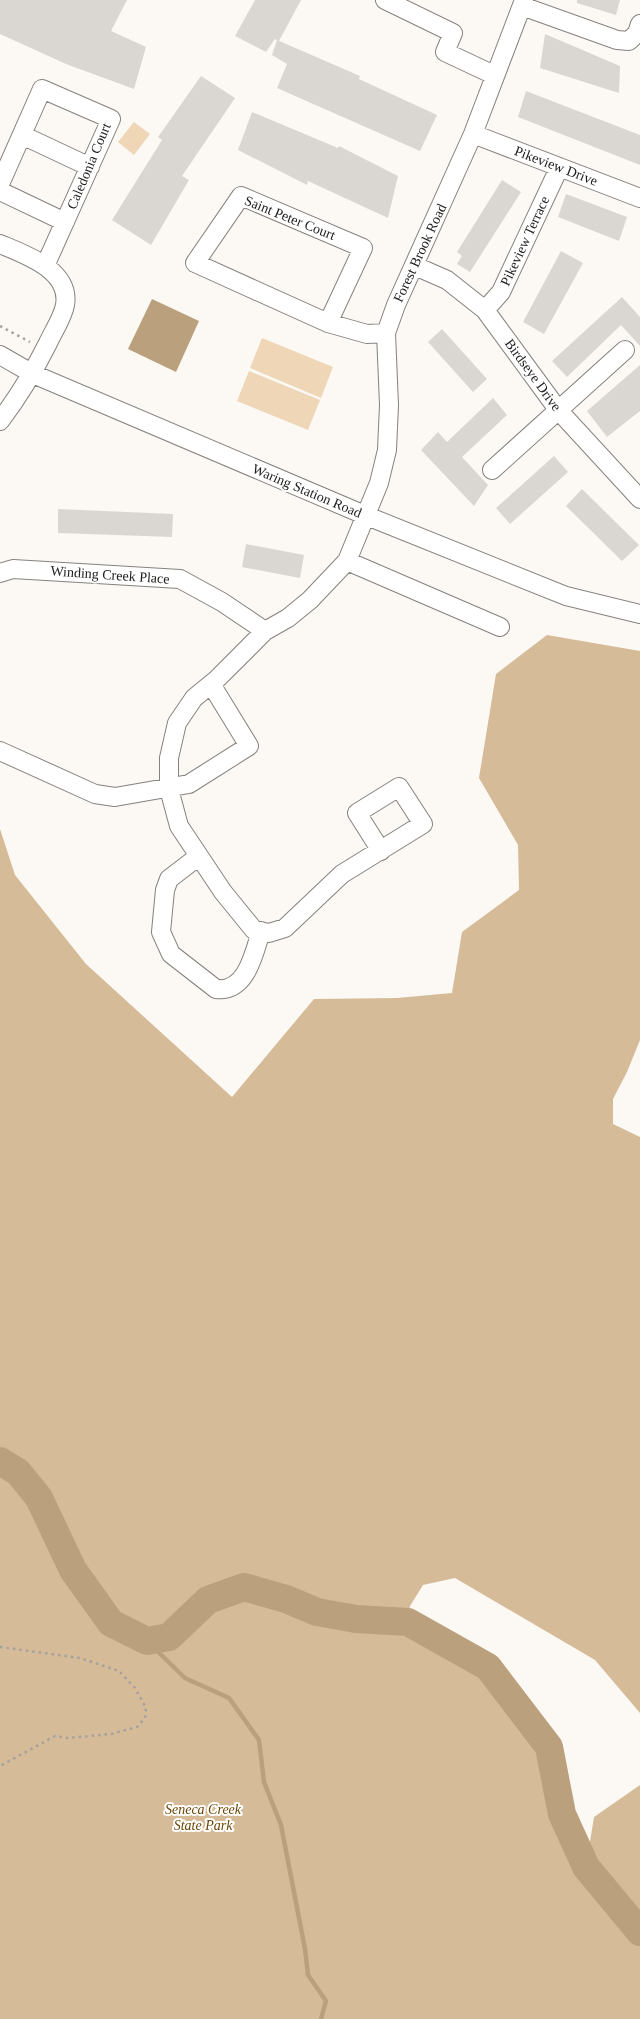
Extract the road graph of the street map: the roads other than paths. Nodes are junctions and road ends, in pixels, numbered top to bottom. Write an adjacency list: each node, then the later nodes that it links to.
1 (385, 0): 4 (street)
2 (523, 3): 3 (street); 4 (street, Forest Brook Road)
3 (640, 24)
4 (494, 75): 5 (street, Forest Brook Road)
5 (473, 134): 8 (street, Pikeview Drive); 15 (street, Forest Brook Road)
6 (22, 135): 7 (street); 7 (street, Caledonia Court); 9 (street, Caledonia Court)
7 (90, 167): 12 (street, Caledonia Court)
8 (559, 168): 11 (street, Pikeview Drive); 16 (street, Pikeview Terrace)
9 (0, 184)
10 (0, 191): 12 (street)
11 (640, 198)
12 (65, 222): 14 (street, Caledonia Court)
13 (0, 244): 14 (street)
14 (45, 266): 21 (street)
15 (414, 266): 16 (street, Birdseye Drive); 18 (street, Forest Brook Road)
16 (485, 310): 22 (street, Birdseye Drive)
17 (328, 323): 17 (street, Saint Peter Court); 18 (street, Saint Peter Court)
18 (386, 332): 26 (street, Forest Brook Road)
19 (625, 350): 22 (street)
20 (0, 354): 21 (street, Waring Station Road)
21 (33, 374): 23 (street); 26 (street, Waring Station Road)
22 (559, 410): 24 (street); 25 (street, Birdseye Drive)
23 (0, 421)
24 (492, 470)
25 (640, 499)
26 (367, 516): 27 (street, Forest Brook Road); 29 (street, Waring Station Road)
27 (347, 560): 30 (street); 31 (street, Forest Brook Road)
28 (0, 574): 31 (street, Winding Creek Place)
29 (640, 614)
30 (500, 627)
31 (265, 631): 32 (street, Forest Brook Road)
32 (211, 684): 34 (street, Forest Brook Road); 34 (street)
33 (0, 751): 34 (street)
34 (169, 789): 36 (street, Forest Brook Road)
35 (381, 851): 37 (street)
36 (199, 856): 37 (street, Forest Brook Road); 37 (street)
37 (261, 931)

